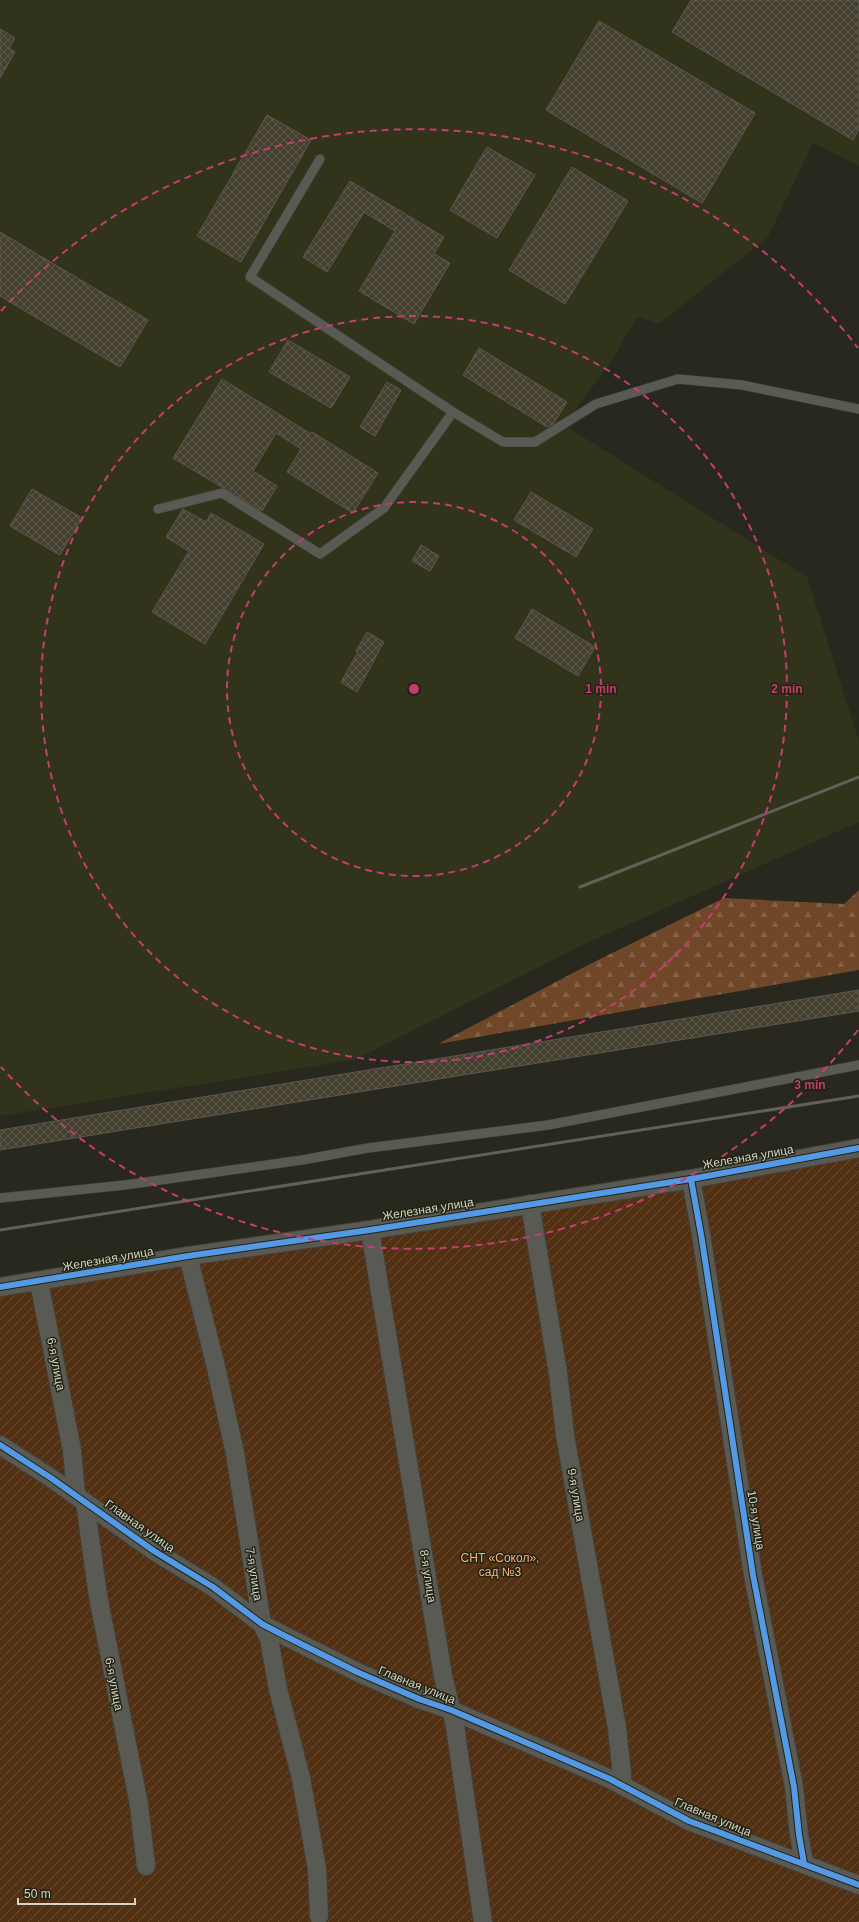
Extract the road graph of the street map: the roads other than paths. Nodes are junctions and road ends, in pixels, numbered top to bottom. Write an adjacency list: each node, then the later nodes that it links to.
1 (320, 159): 3 (lane)
2 (859, 409): 3 (lane)
3 (453, 412): 4 (lane)
4 (158, 509)
5 (859, 1065): 9 (lane)
6 (859, 1148): 7 (street); 8 (street, Железная улица)
7 (859, 1151)
8 (691, 1179): 10 (street, Железная улица); 20 (street, 10-я улица)
9 (0, 1198)
10 (530, 1204): 11 (street, Железная улица); 19 (street, 9-я улица)
11 (370, 1230): 12 (street, Железная улица); 18 (street, 8-я улица)
12 (188, 1256): 13 (street, Железная улица); 17 (street, 7-я улица)
13 (39, 1282): 14 (street, Железная улица); 16 (street, 6-я улица)
14 (0, 1287)
15 (0, 1445): 16 (street, Главная улица)
16 (80, 1498): 17 (street, Главная улица); 21 (street, 6-я улица)
17 (262, 1624): 18 (street, Главная улица); 23 (street, 7-я улица)
18 (451, 1710): 19 (street, Главная улица); 24 (street, 8-я улица)
19 (623, 1785): 20 (street, Главная улица)
20 (804, 1863): 22 (street, Главная улица)
21 (146, 1866)
22 (859, 1885)
23 (319, 1916)
24 (483, 1922)

